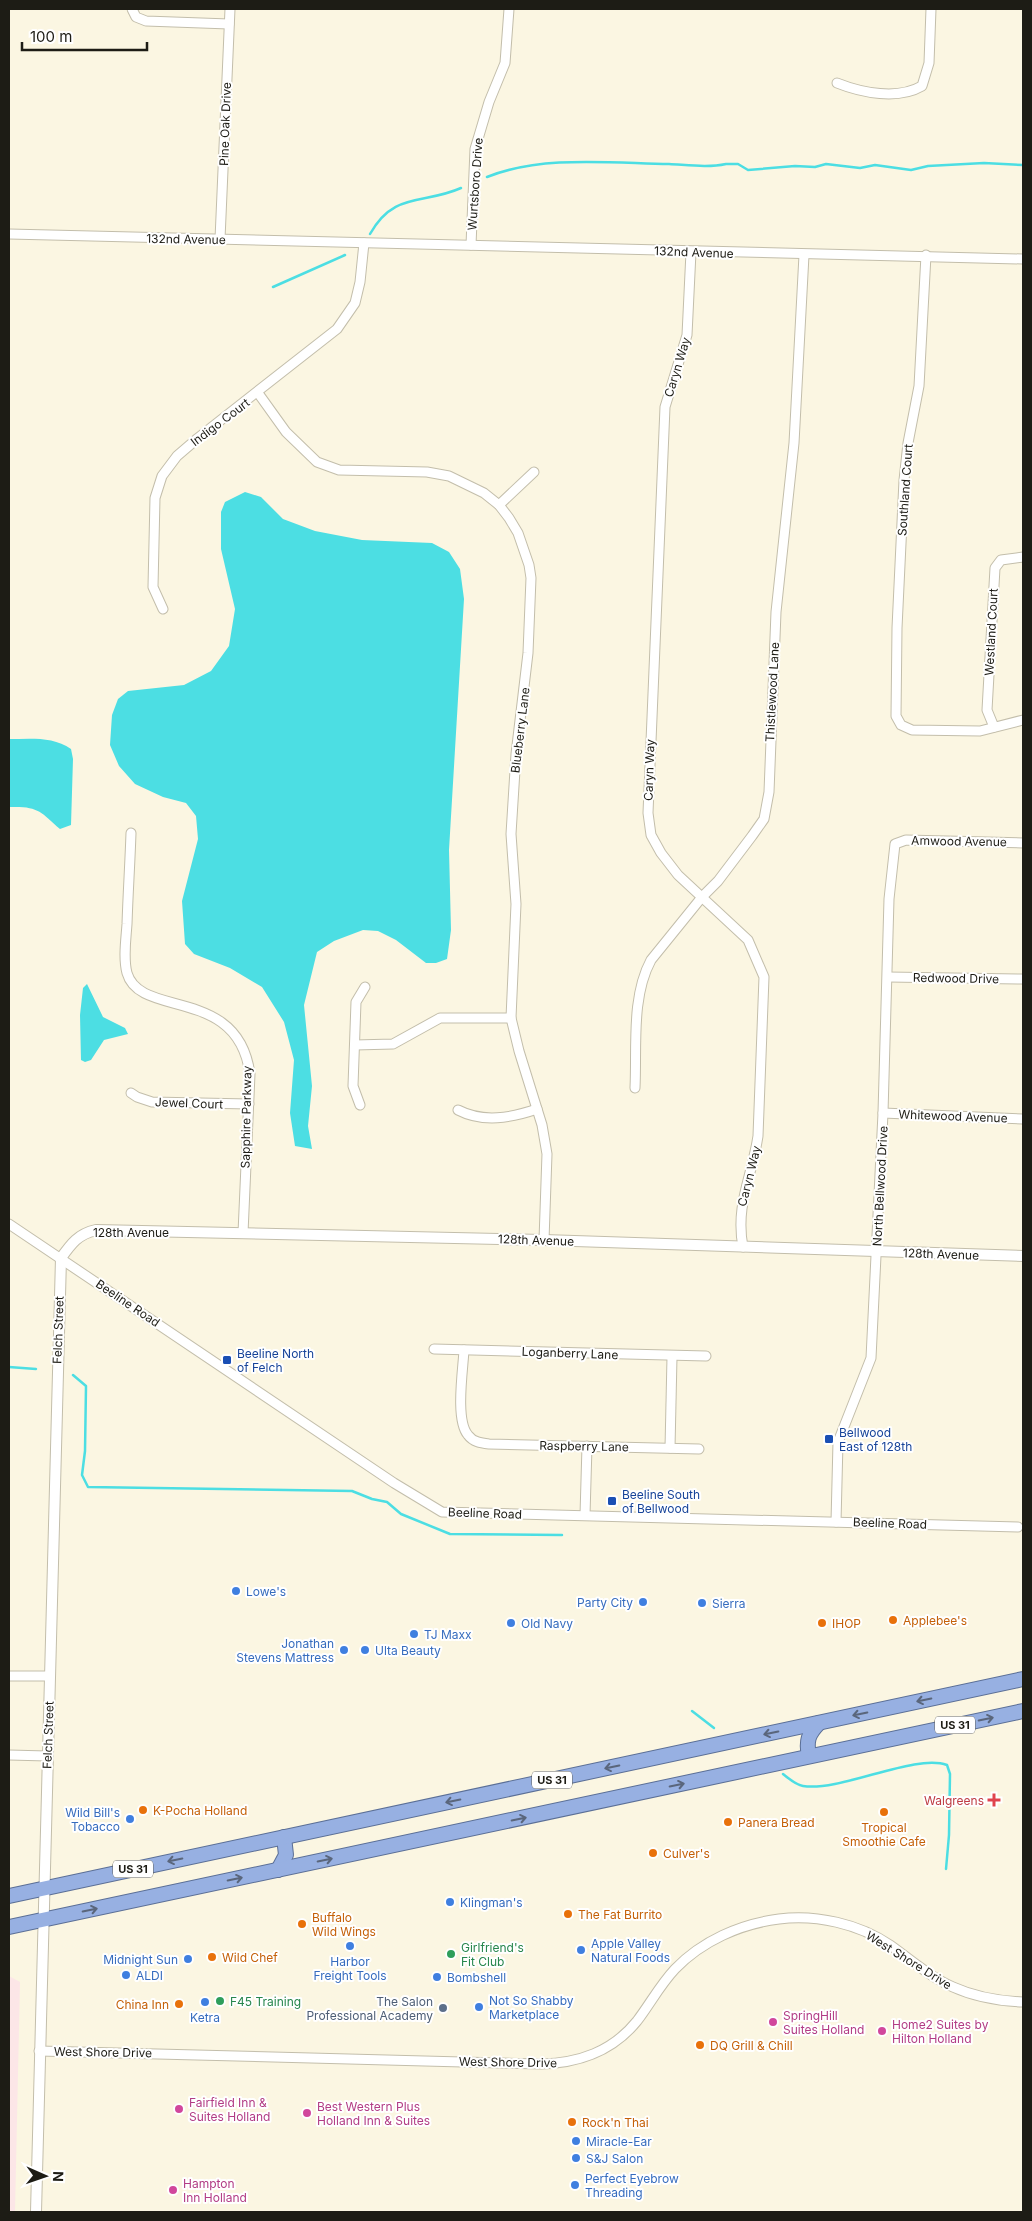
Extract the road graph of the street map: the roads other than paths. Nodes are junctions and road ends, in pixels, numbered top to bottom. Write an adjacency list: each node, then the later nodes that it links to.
1 (132, 9): 5 (street)
2 (230, 9): 5 (street, Pine Oak Drive)
3 (509, 9): 10 (street, Wurtsboro Drive)
4 (931, 9): 6 (street)
5 (229, 24): 8 (street, Pine Oak Drive)
6 (837, 83)
7 (9, 234): 8 (street, 132nd Avenue)
8 (220, 239): 9 (street, 132nd Avenue)
9 (364, 243): 10 (street, 132nd Avenue); 15 (street, Indigo Court)
10 (471, 245): 11 (street, 132nd Avenue)
11 (691, 252): 12 (street, 132nd Avenue); 25 (street, Caryn Way)
12 (804, 255): 13 (street, 132nd Avenue); 25 (street, Thistlewood Lane)
13 (926, 255): 14 (street, 132nd Avenue); 21 (street, Southland Court)
14 (1023, 259)
15 (258, 393): 17 (street, Blueberry Lane); 19 (street, Indigo Court)
16 (534, 472): 17 (street)
17 (499, 505): 29 (street, Blueberry Lane)
18 (1023, 557): 21 (street, Westland Court)
19 (163, 609)
20 (1023, 720): 21 (street)
21 (994, 726)
22 (131, 833): 33 (street, Sapphire Parkway)
23 (1023, 842): 24 (street, Amwood Avenue)
24 (895, 844): 26 (street, North Bellwood Drive)
25 (702, 897): 31 (street, Thistlewood Lane); 42 (street, Caryn Way)
26 (888, 977): 27 (street, Redwood Drive); 37 (street, North Bellwood Drive)
27 (1023, 978)
28 (365, 987): 30 (street)
29 (511, 1018): 30 (street); 35 (street, Blueberry Lane)
30 (355, 1045): 34 (street)
31 (635, 1088)
32 (131, 1093): 33 (street, Jewel Court)
33 (248, 1104): 40 (street, Sapphire Parkway)
34 (360, 1105)
35 (537, 1109): 36 (street); 41 (street, Blueberry Lane)
36 (458, 1110)
37 (883, 1113): 38 (street, Whitewood Avenue); 43 (street, North Bellwood Drive)
38 (1023, 1119)
39 (9, 1224): 45 (street, Beeline Road)
40 (243, 1233): 41 (street, 128th Avenue); 45 (street, 128th Avenue)
41 (544, 1240): 42 (street, 128th Avenue)
42 (743, 1247): 43 (street, 128th Avenue)
43 (876, 1252): 44 (street, 128th Avenue); 54 (street, North Bellwood Drive)
44 (1023, 1256)
45 (60, 1258): 53 (street, Beeline Road); 57 (street, Felch Street)
46 (434, 1349): 47 (street, Loganberry Lane)
47 (464, 1350): 48 (street, Loganberry Lane); 50 (street, Raspberry Lane)
48 (672, 1356): 49 (street, Loganberry Lane); 51 (street)
49 (706, 1356)
50 (587, 1446): 51 (street, Raspberry Lane); 53 (street)
51 (670, 1448): 52 (street, Raspberry Lane)
52 (700, 1449)
53 (585, 1515): 54 (street, Beeline Road)
54 (836, 1522): 55 (street, Beeline Road)
55 (1021, 1527)
56 (9, 1676): 57 (street)
57 (49, 1676): 62 (street, Felch Street)
58 (1023, 1679): 60 (highway, US 31, one-way to 60)
59 (1023, 1711): 63 (highway, US 31, one-way to 59)
60 (819, 1723): 63 (highway); 64 (highway, US 31, one-way to 64)
61 (9, 1755): 62 (street)
62 (47, 1756): 66 (street, Felch Street)
63 (809, 1756): 65 (highway, US 31, one-way to 63)
64 (284, 1837): 65 (highway); 66 (highway, US 31, one-way to 66)
65 (278, 1870): 68 (highway, US 31, one-way to 65)
66 (43, 1888): 67 (highway, US 31); 68 (street, Felch Street)
67 (9, 1896)
68 (42, 1920): 69 (highway, US 31); 71 (street, Felch Street)
69 (9, 1927)
70 (1023, 2002): 71 (street, West Shore Drive)
71 (39, 2051): 72 (street, Felch Street)
72 (36, 2212)

